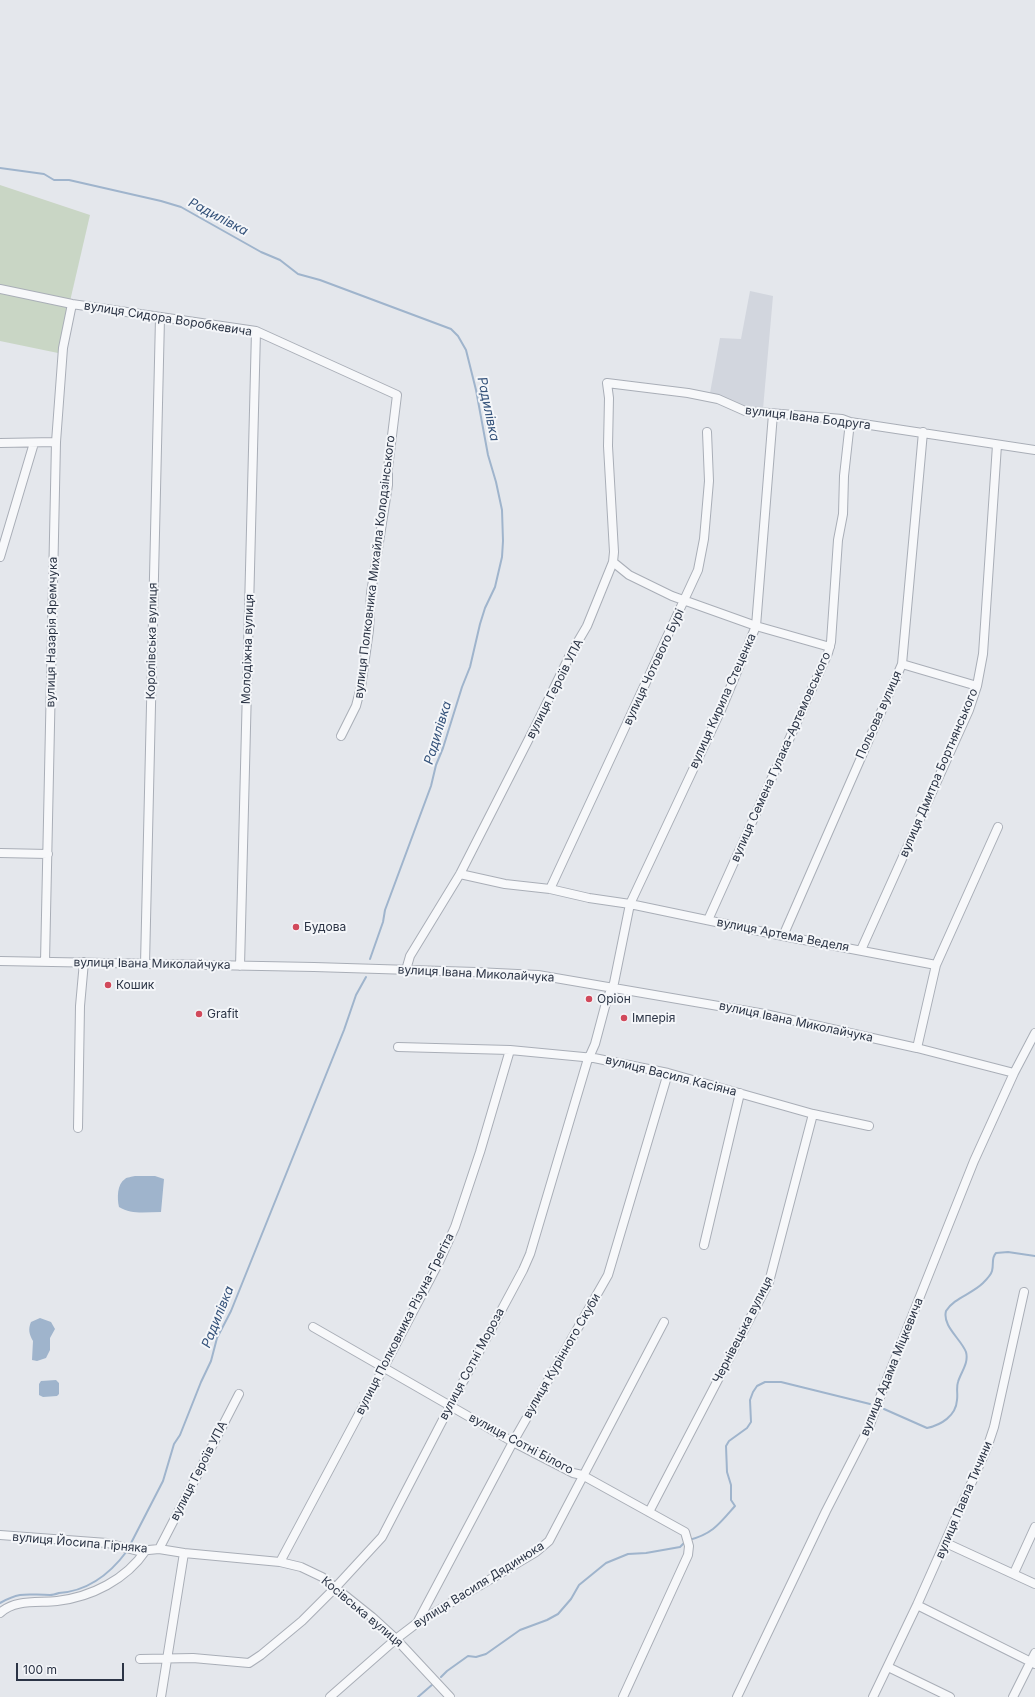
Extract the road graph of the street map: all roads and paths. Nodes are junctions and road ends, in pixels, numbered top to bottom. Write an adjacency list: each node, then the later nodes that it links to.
1 (0, 289): 2 (street, вулиця Сидора Воробкевича)
2 (72, 304): 3 (street, вулиця Сидора Воробкевича); 11 (street, вулиця Назарія Яремчука)
3 (160, 318): 4 (street, вулиця Сидора Воробкевича); 36 (street, Королівська вулиця)
4 (256, 332): 6 (street, вулиця Сидора Воробкевича); 38 (street, Молодіжна вулиця)
5 (607, 383): 7 (street, вулиця Івана Бодруга); 17 (street, вулиця Героїв УПА)
6 (397, 395): 23 (street, вулиця Полковника Михайла Колодзінського)
7 (773, 414): 8 (street, вулиця Івана Бодруга); 19 (street, вулиця Кирила Стеценка)
8 (850, 422): 10 (street, вулиця Івана Бодруга); 20 (street, вулиця Семена Гулака-Артемовського)
9 (707, 432): 18 (street, вулиця Чотового Бурі)
10 (923, 432): 14 (street, вулиця Івана Бодруга); 21 (street, Польова вулиця)
11 (56, 442): 13 (street); 26 (street, вулиця Назарія Яремчука)
12 (0, 443): 13 (street)
13 (34, 443): 16 (street)
14 (997, 445): 15 (street, вулиця Івана Бодруга); 22 (street, вулиця Дмитра Бортнянського)
15 (1035, 450)
16 (0, 557)
17 (613, 562): 18 (street); 27 (street, вулиця Героїв УПА)
18 (685, 600): 19 (street); 28 (street, вулиця Чотового Бурі)
19 (756, 626): 20 (street); 29 (street, вулиця Кирила Стеценка)
20 (830, 647): 30 (street, вулиця Семена Гулака-Артемовського)
21 (902, 664): 22 (street); 31 (street, Польова вулиця)
22 (978, 686): 32 (street, вулиця Дмитра Бортнянського)
23 (341, 736)
24 (998, 827): 37 (street)
25 (0, 853): 26 (street)
26 (48, 854): 34 (street, вулиця Назарія Яремчука)
27 (460, 874): 28 (street, вулиця Артема Веделя); 39 (street, вулиця Героїв УПА)
28 (550, 889): 29 (street, вулиця Артема Веделя)
29 (630, 904): 30 (street, вулиця Артема Веделя); 40 (street, вулиця Сотні Мороза)
30 (708, 920): 31 (street, вулиця Артема Веделя)
31 (783, 936): 32 (street, вулиця Артема Веделя)
32 (861, 950): 37 (street, вулиця Артема Веделя)
33 (0, 962): 34 (street, вулиця Івана Миколайчука)
34 (45, 962): 35 (street, вулиця Івана Миколайчука)
35 (84, 962): 36 (street, вулиця Івана Миколайчука); 51 (street)
36 (145, 964): 38 (street, вулиця Івана Миколайчука)
37 (936, 965): 43 (street)
38 (240, 966): 39 (street, вулиця Івана Миколайчука)
39 (406, 970): 40 (street, вулиця Івана Миколайчука)
40 (612, 987): 43 (street, вулиця Івана Миколайчука); 45 (street, вулиця Сотні Мороза)
41 (1035, 1033): 47 (street, вулиця Адама Міцкевича)
42 (398, 1046): 44 (street, вулиця Василя Касіяна)
43 (917, 1048): 47 (street, вулиця Івана Миколайчука)
44 (510, 1050): 45 (street, вулиця Василя Касіяна); 56 (street, вулиця Полковника Різуна-Грегіта)
45 (589, 1057): 46 (street, вулиця Василя Касіяна); 58 (street, вулиця Сотні Мороза)
46 (668, 1073): 48 (street, вулиця Василя Касіяна); 59 (street, вулиця Курінного Скуби)
47 (1014, 1073): 85 (street, вулиця Адама Міцкевича)
48 (740, 1093): 49 (street, вулиця Василя Касіяна); 52 (street)
49 (813, 1114): 50 (street, вулиця Василя Касіяна); 61 (street, Чернівецька вулиця)
50 (869, 1126)
51 (78, 1128)
52 (704, 1245)
53 (1024, 1292): 64 (street, вулиця Павла Тичини)
54 (664, 1322): 60 (street, вулиця Василя Дядинюка)
55 (313, 1327): 56 (street, вулиця Сотні Білого)
56 (383, 1369): 58 (street, вулиця Сотні Білого); 68 (street, вулиця Полковника Різуна-Грегіта)
57 (239, 1394): 65 (street, вулиця Героїв УПА)
58 (450, 1406): 59 (street, вулиця Сотні Білого); 71 (street, вулиця Сотні Мороза)
59 (513, 1442): 60 (street, вулиця Сотні Білого); 74 (street, вулиця Курінного Скуби)
60 (582, 1475): 61 (street, вулиця Сотні Білого); 74 (street, вулиця Василя Дядинюка)
61 (648, 1512): 84 (street, вулиця Сотні Білого)
62 (1035, 1527): 69 (street)
63 (0, 1535): 66 (street, вулиця Йосипа Гірняка)
64 (946, 1543): 69 (street); 72 (street, вулиця Павла Тичини)
65 (159, 1549): 66 (street, вулиця Йосипа Гірняка); 67 (street, Косівська вулиця)
66 (146, 1550): 73 (street)
67 (184, 1553): 68 (street, Косівська вулиця); 77 (street)
68 (280, 1562): 71 (street, Косівська вулиця)
69 (1014, 1574): 70 (street)
70 (1035, 1584)
71 (335, 1588): 75 (street, Косівська вулиця); 77 (street, вулиця Сотні Мороза)
72 (917, 1605): 79 (street); 80 (street, вулиця Павла Тичини)
73 (0, 1613)
74 (417, 1623): 75 (street, вулиця Василя Дядинюка)
75 (396, 1639): 82 (street, вулиця Василя Дядинюка); 83 (street, Косівська вулиця)
76 (1035, 1653): 79 (street)
77 (167, 1658): 78 (street, вулиця Сотні Мороза); 81 (street)
78 (140, 1659)
79 (1033, 1663): 88 (street)
80 (888, 1668): 86 (street, вулиця Павла Тичини); 87 (street)
81 (161, 1697)
82 (330, 1697)
83 (450, 1697)
84 (623, 1697)
85 (737, 1697)
86 (873, 1697)
87 (950, 1697)
88 (1013, 1697)

